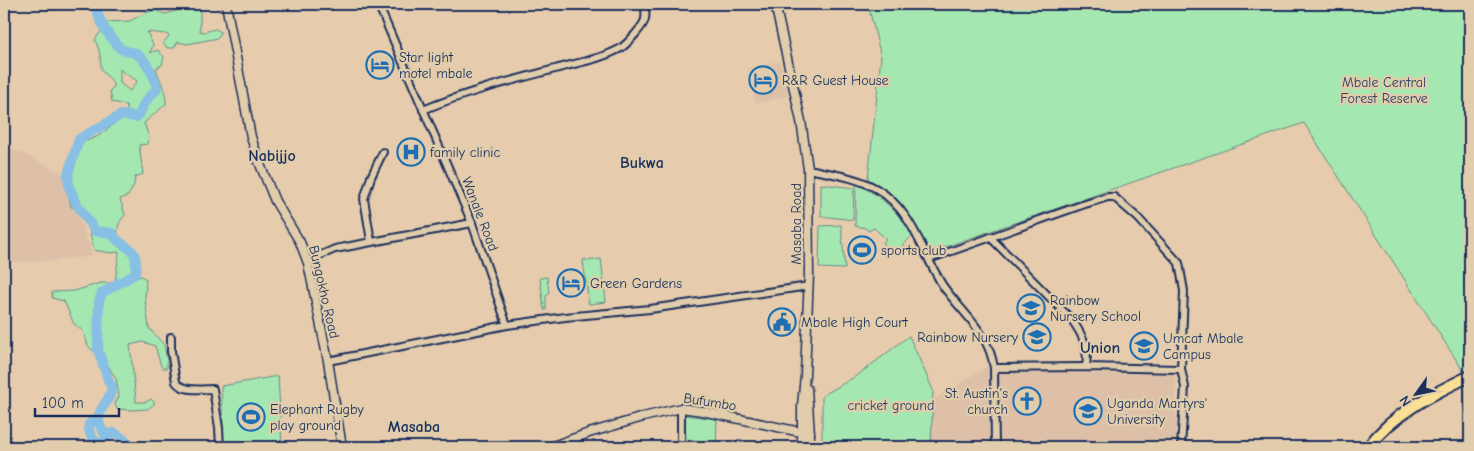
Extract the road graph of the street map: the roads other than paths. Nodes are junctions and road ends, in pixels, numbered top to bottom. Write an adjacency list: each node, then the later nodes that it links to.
1 (226, 4): 13 (street, Bungokho Road)
2 (378, 4): 6 (street, Wanale Road)
3 (659, 4): 5 (street)
4 (775, 4): 8 (street, Masaba Road)
5 (644, 5): 6 (street)
6 (424, 110): 9 (street, Wanale Road)
7 (383, 152): 11 (street)
8 (808, 169): 12 (street); 14 (street, Masaba Road)
9 (472, 223): 11 (street); 15 (street, Wanale Road)
10 (990, 237): 12 (street); 18 (street); 20 (street)
11 (371, 241): 13 (street)
12 (928, 260): 19 (street)
13 (308, 263): 17 (street, Bungokho Road)
14 (809, 286): 15 (street); 23 (street, Masaba Road)
15 (507, 325): 17 (street)
16 (171, 337): 24 (street)
17 (328, 361): 25 (street, Bungokho Road)
18 (1086, 367): 19 (street); 20 (street)
19 (994, 368): 30 (street)
20 (1181, 369): 31 (street)
21 (1470, 376): 32 (main road)
22 (681, 408): 23 (street, Bufumbo); 26 (street, Bufumbo); 27 (street)
23 (806, 434): 28 (street); 29 (street)
24 (220, 447)
25 (342, 447)
26 (550, 447)
27 (681, 447)
28 (802, 447)
29 (809, 447)
30 (995, 447)
31 (1181, 447)
32 (1368, 447)

